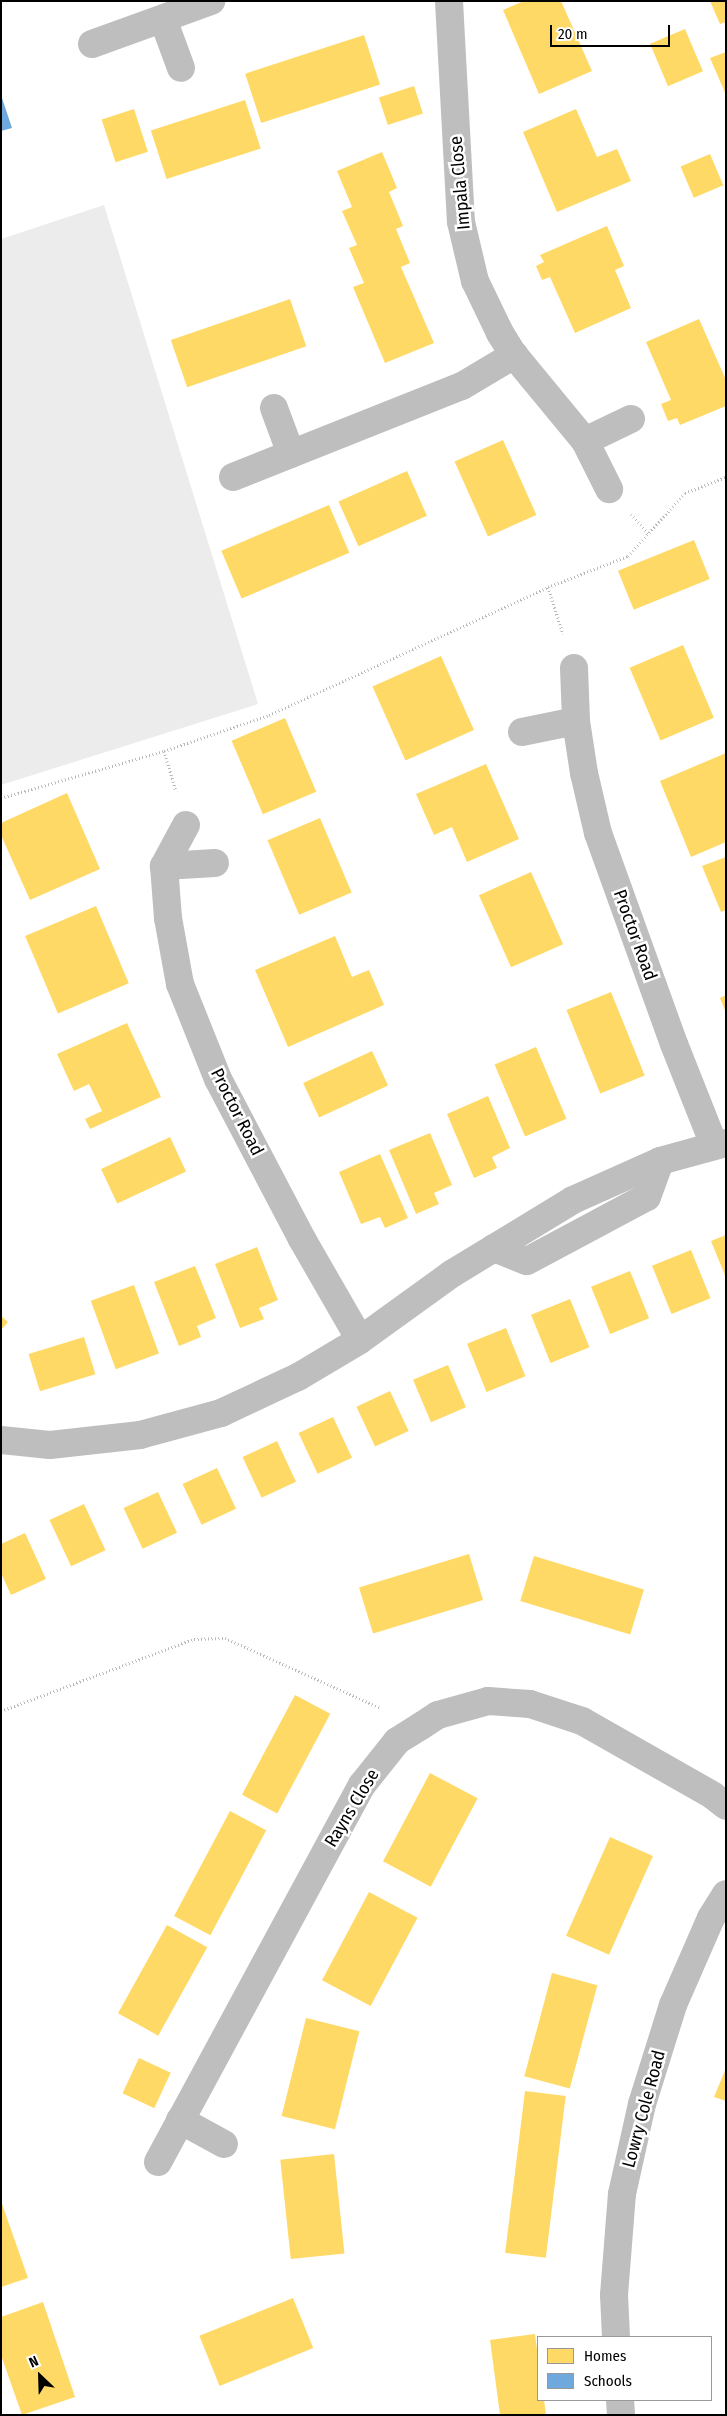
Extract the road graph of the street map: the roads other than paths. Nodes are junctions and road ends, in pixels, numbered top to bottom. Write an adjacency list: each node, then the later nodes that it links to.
1 (211, 1): 3 (street)
2 (449, 1): 6 (street, Impala Close)
3 (163, 19): 4 (street); 5 (street)
4 (92, 44)
5 (181, 68)
6 (514, 355): 9 (street, Impala Close); 10 (street)
7 (274, 408): 10 (street)
8 (631, 419): 9 (street)
9 (585, 441): 12 (street, Impala Close)
10 (291, 454): 11 (street)
11 (233, 477)
12 (609, 489)
13 (574, 668): 14 (street, Proctor Road)
14 (576, 721): 15 (street); 19 (street, Proctor Road)
15 (522, 732)
16 (186, 824): 18 (street)
17 (216, 863): 18 (street)
18 (164, 866): 20 (street, Proctor Road)
19 (720, 1144): 20 (street, Proctor Road)
20 (360, 1340): 21 (street, Proctor Road)
21 (1, 1440)
22 (726, 1806): 24 (street, Rayns Close)
23 (726, 1894): 27 (street, Lowry Cole Road)
24 (180, 2120): 25 (street); 26 (street, Rayns Close)
25 (224, 2144)
26 (158, 2162)
27 (616, 2336)
28 (620, 2401): 29 (street)
29 (621, 2415)

